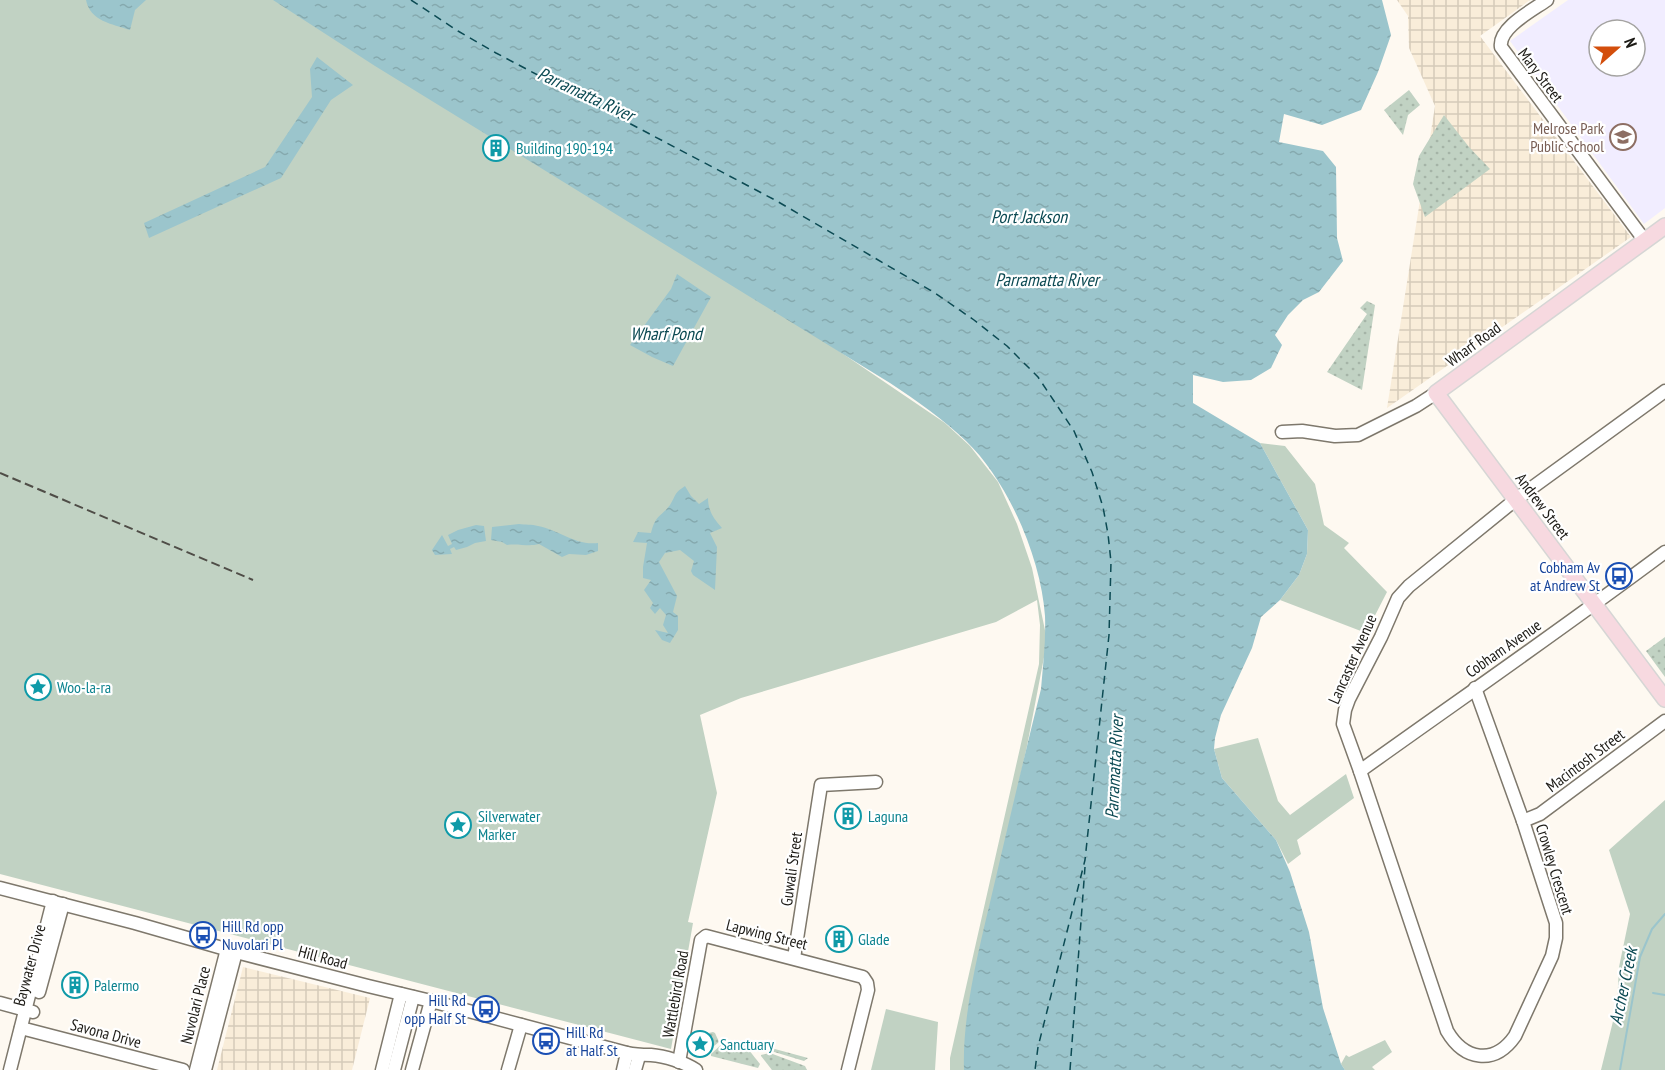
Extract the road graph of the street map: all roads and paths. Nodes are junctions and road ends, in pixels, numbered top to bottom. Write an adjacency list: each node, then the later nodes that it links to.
1 (1548, 0): 3 (street, Mary Street)
2 (1665, 226): 3 (main road, Wharf Road)
3 (1645, 241): 5 (main road, Wharf Road)
4 (1665, 391): 7 (street, Lancaster Avenue)
5 (1436, 393): 6 (street, Wharf Road); 7 (main road, Andrew Street)
6 (1282, 432)
7 (1515, 500): 9 (main road, Andrew Street); 13 (street, Lancaster Avenue)
8 (1665, 552): 9 (street, Cobham Avenue)
9 (1594, 604): 10 (street, Cobham Avenue); 11 (main road, Andrew Street)
10 (1475, 688): 13 (street, Cobham Avenue); 15 (street, Crowley Crescent)
11 (1665, 699)
12 (1665, 721): 15 (street, Macintosh Street)
13 (1360, 771): 27 (street, Lancaster Avenue)
14 (876, 782): 20 (street, Guwali Street)
15 (1523, 820): 27 (street, Crowley Crescent)
16 (0, 888): 17 (street, Hill Road)
17 (58, 902): 19 (street, Hill Road); 24 (street, Baywater Drive)
18 (708, 936): 20 (street, Lapwing Street); 29 (street, Wattlebird Road)
19 (231, 950): 21 (street, Hill Road); 33 (street, Nuvolari Place); 34 (street, Nuvolari Place)
20 (794, 958): 42 (street, Lapwing Street)
21 (407, 995): 22 (street, Hill Road); 35 (street); 36 (street)
22 (431, 1001): 25 (street, Hill Road); 37 (street)
23 (0, 1003): 24 (street)
24 (29, 1011): 26 (street, Baywater Drive)
25 (520, 1024): 28 (street, Hill Road); 38 (street)
26 (25, 1029): 30 (street, Baywater Drive); 31 (street, Baywater Drive); 32 (street, Savona Drive)
27 (1498, 1052)
28 (633, 1054): 29 (street, Hill Road); 39 (street); 40 (street)
29 (678, 1066): 41 (street, Hill Road)
30 (10, 1070)
31 (18, 1070)
32 (183, 1070)
33 (196, 1070)
34 (205, 1070)
35 (382, 1070)
36 (394, 1070)
37 (412, 1070)
38 (508, 1070)
39 (622, 1070)
40 (635, 1070)
41 (696, 1070)
42 (848, 1070)

